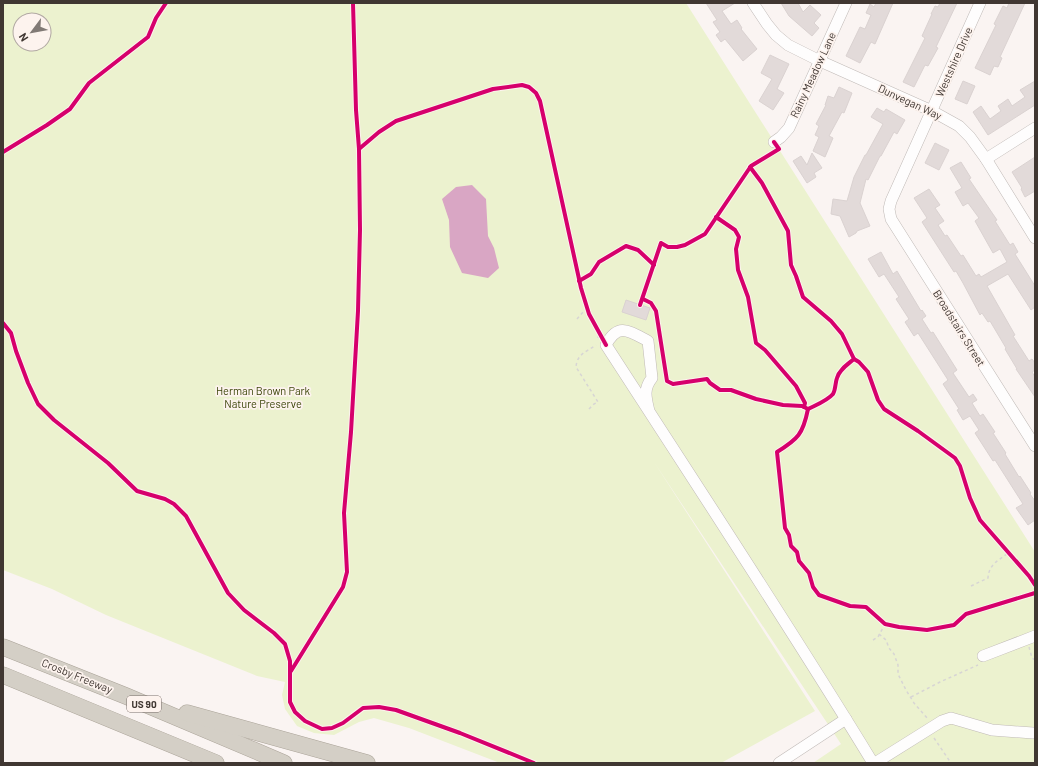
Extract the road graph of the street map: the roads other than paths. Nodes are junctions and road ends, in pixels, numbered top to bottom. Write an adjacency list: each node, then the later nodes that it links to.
1 (753, 3): 4 (street, Dunvegan Way)
2 (846, 3): 4 (street, Rainy Meadow Lane)
3 (980, 3): 5 (street, Westshire Drive)
4 (820, 61): 5 (street, Dunvegan Way); 7 (street, Rainy Meadow Lane)
5 (932, 111): 8 (street, Dunvegan Way); 9 (street, Westshire Drive)
6 (1035, 128): 8 (street)
7 (774, 142)
8 (986, 159): 10 (street, Dunvegan Way)
9 (889, 209): 12 (street, Broadstairs Street)
10 (1035, 238)
11 (649, 412): 11 (street); 18 (street)
12 (1035, 446)
13 (1031, 637): 15 (street)
14 (3, 646): 17 (highway, Crosby Freeway / US 90)
15 (981, 660)
16 (3, 675): 19 (highway, US 90)
17 (126, 696): 23 (highway, Crosby Freeway / US 90); 24 (highway)
18 (846, 719): 25 (street); 26 (street)
19 (133, 728): 21 (highway); 22 (highway, US 90)
20 (1033, 733): 26 (street)
21 (194, 763)
22 (216, 763)
23 (284, 763)
24 (367, 763)
25 (779, 763)
26 (874, 763)

